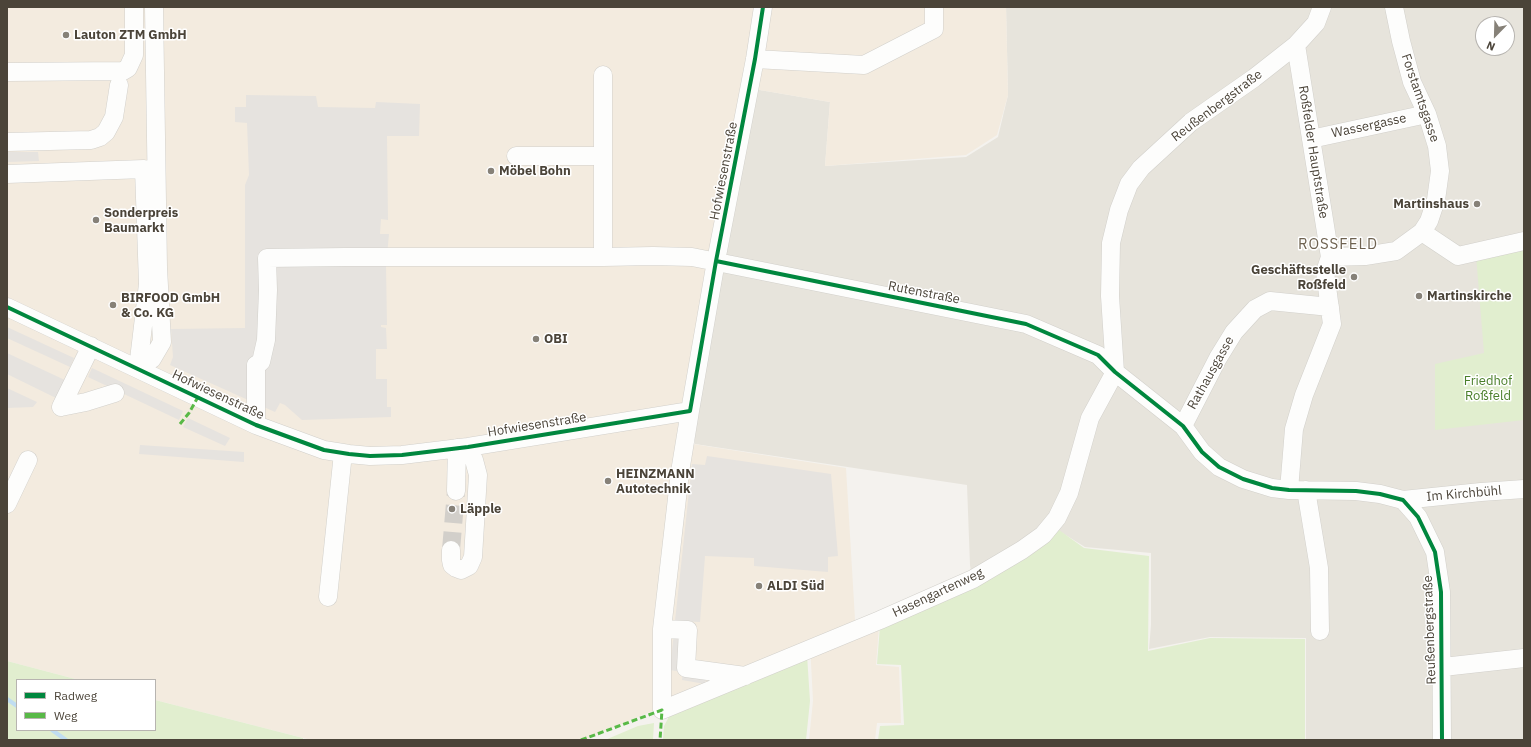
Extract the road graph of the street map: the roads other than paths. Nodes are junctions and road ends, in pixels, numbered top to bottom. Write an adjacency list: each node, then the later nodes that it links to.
1 (134, 7): 9 (street)
2 (154, 7): 26 (street)
3 (763, 7): 8 (street, Hofwiesenstraße)
4 (934, 7): 8 (street)
5 (1322, 7): 7 (street, Reußenbergstraße)
6 (1394, 7): 12 (street, Forstamtsgasse)
7 (1296, 45): 13 (street, Roßfelder Hauptstraße); 27 (street, Reußenbergstraße)
8 (755, 59): 22 (street, Hofwiesenstraße)
9 (7, 72)
10 (603, 75): 16 (street)
11 (118, 85): 14 (street)
12 (1426, 114): 13 (street, Wassergasse); 18 (street, Forstamtsgasse)
13 (1311, 139): 21 (street, Roßfelder Hauptstraße)
14 (7, 142)
15 (516, 156): 16 (street)
16 (602, 156): 20 (street)
17 (7, 174): 26 (street)
18 (1422, 232): 19 (street); 21 (street, Forstamtsgasse)
19 (1524, 241)
20 (602, 257): 22 (street, Rutenstraße); 30 (street, Rutenstraße)
21 (1330, 257): 24 (street, Roßfelder Hauptstraße)
22 (716, 261): 27 (street, Rutenstraße); 29 (street, Hofwiesenstraße)
23 (7, 307): 25 (street, Hofwiesenstraße)
24 (1330, 307): 31 (street, Rathausgasse); 36 (street, Roßfelder Hauptstraße)
25 (91, 346): 26 (street, Hofwiesenstraße); 28 (street)
26 (138, 368): 30 (street, Hofwiesenstraße)
27 (1115, 372): 31 (street); 46 (street, Hasengartenweg)
28 (115, 393)
29 (690, 411): 32 (street, Hofwiesenstraße); 42 (street)
30 (256, 425): 33 (street, Hofwiesenstraße)
31 (1183, 426): 36 (street)
32 (462, 447): 33 (street, Hofwiesenstraße); 37 (street); 40 (street)
33 (343, 453): 41 (street)
34 (28, 460): 39 (street)
35 (1524, 489): 38 (street, Im Kirchbühl)
36 (1298, 490): 38 (street); 43 (street, Roßfelder Hauptstraße)
37 (456, 491)
38 (1403, 500): 45 (street, Reußenbergstraße)
39 (7, 504)
40 (451, 550)
41 (328, 597)
42 (662, 629): 46 (street); 46 (street, Hasengartenweg)
43 (1320, 631)
44 (1524, 658): 45 (street)
45 (1443, 667): 47 (street, Reußenbergstraße)
46 (746, 676)
47 (1442, 740)

